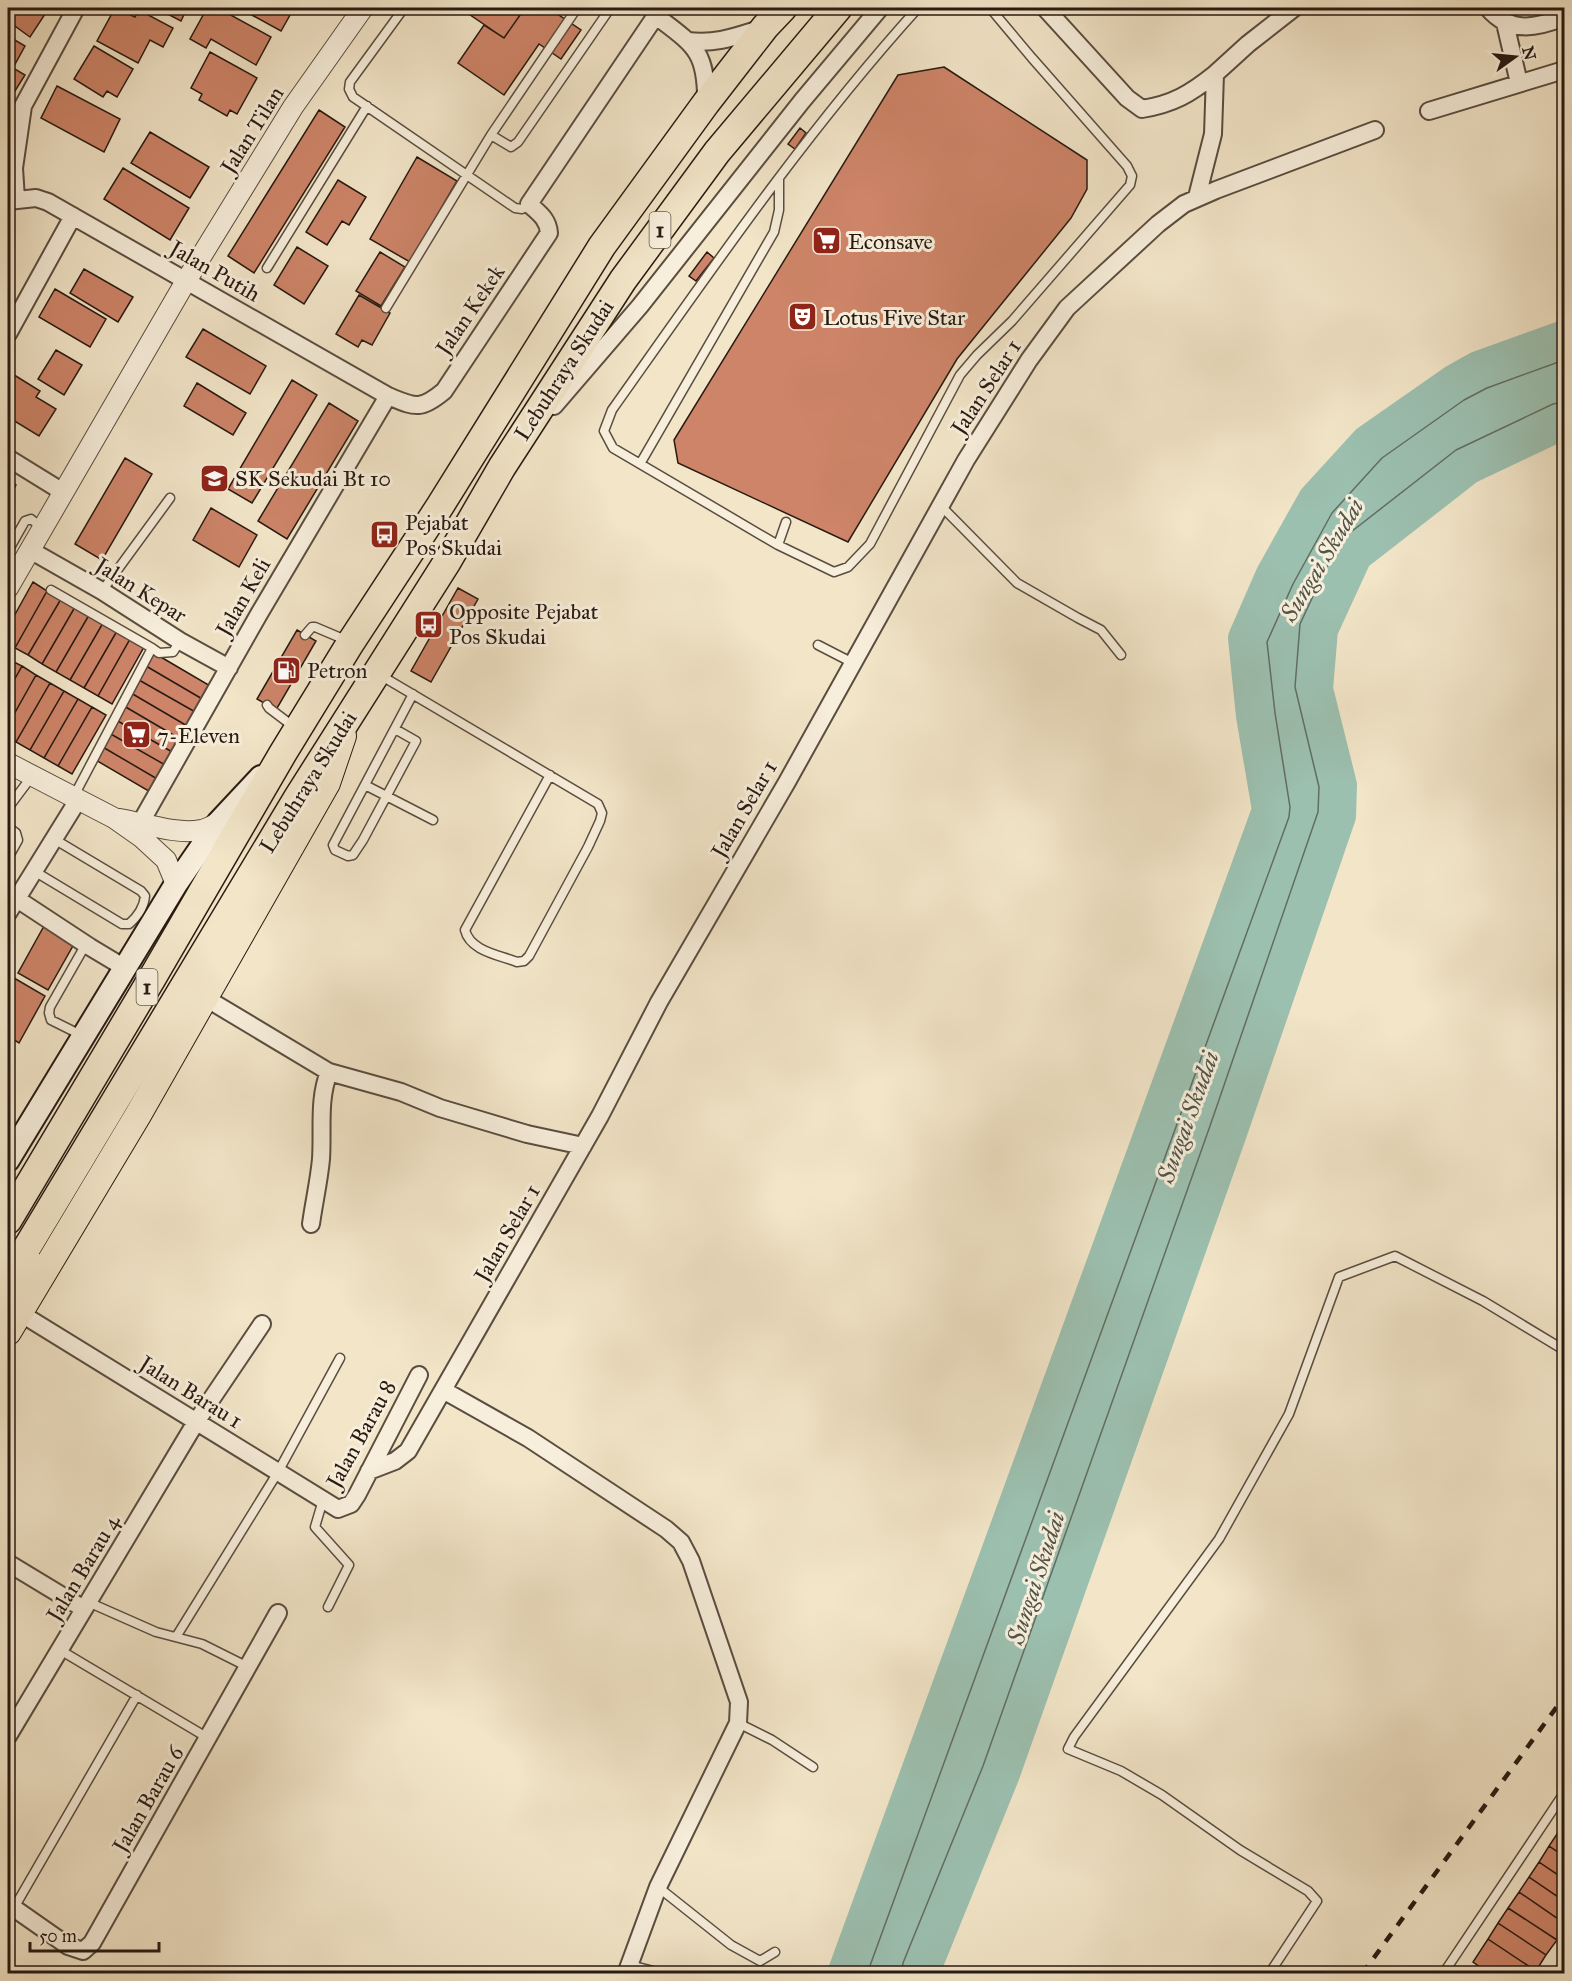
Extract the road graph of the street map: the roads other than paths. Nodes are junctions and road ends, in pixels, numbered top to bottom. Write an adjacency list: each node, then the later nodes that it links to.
1 (76, 8): 30 (street)
2 (363, 8): 34 (street, Jalan Tilan)
3 (404, 8): 23 (lane)
4 (578, 8): 26 (lane)
5 (608, 8): 26 (lane)
6 (783, 8): 17 (highway, Lebuhraya Skudai / 1)
7 (838, 8): 40 (highway, Lebuhraya Skudai / 1)
8 (880, 8): 40 (street)
9 (918, 8): 28 (lane)
10 (990, 8): 46 (lane)
11 (1045, 8): 20 (street)
12 (1294, 8): 20 (street)
13 (1488, 8): 16 (street)
14 (658, 11): 18 (street); 31 (street)
15 (1564, 16): 16 (street)
16 (1504, 22): 21 (street)
17 (765, 27): 18 (street); 22 (highway, Lebuhraya Skudai / 1)
18 (688, 40): 22 (street)
19 (1564, 69): 21 (street)
20 (1215, 74): 29 (street)
21 (1518, 80): 24 (street)
22 (706, 103): 54 (highway, Lebuhraya Skudai / 1)
23 (367, 106): 27 (lane); 33 (lane)
24 (1429, 111)
25 (1375, 130): 29 (street, Jalan Selar 1)
26 (491, 135): 27 (lane)
27 (467, 175): 31 (lane); 35 (lane)
28 (779, 179): 39 (lane); 39 (lane)
29 (1197, 197): 43 (street, Jalan Selar 1)
30 (12, 200): 32 (street, Jalan Putih)
31 (530, 204): 37 (street, Jalan Kekek)
32 (73, 216): 34 (street, Jalan Putih); 36 (street)
33 (267, 267)
34 (186, 281): 37 (street, Jalan Putih); 41 (street, Jalan Tilan)
35 (386, 308)
36 (8, 334)
37 (388, 396): 59 (street, Jalan Keli)
38 (8, 458): 41 (street)
39 (640, 464): 46 (lane)
40 (501, 467): 60 (highway, Lebuhraya Skudai / 1)
41 (63, 492): 45 (street, Jalan Tilan)
42 (170, 498): 51 (lane)
43 (941, 506): 57 (lane); 58 (street, Jalan Selar 1)
44 (786, 522): 46 (lane)
45 (42, 528): 47 (lane); 48 (street, Jalan Tilan)
46 (778, 545)
47 (8, 550)
48 (30, 550): 49 (street, Jalan Tilan); 51 (street, Jalan Kepar)
49 (8, 588)
50 (51, 590): 56 (lane)
51 (102, 591): 53 (street, Jalan Kepar)
52 (305, 635): 54 (lane)
53 (180, 641): 56 (lane); 59 (street, Jalan Kepar)
54 (351, 642): 65 (highway, Lebuhraya Skudai / 1)
55 (818, 645): 58 (lane)
56 (152, 648): 72 (lane)
57 (1121, 655)
58 (853, 663): 91 (street, Jalan Selar 1)
59 (229, 668): 76 (street, Jalan Keli)
60 (377, 673): 61 (lane); 63 (highway, Lebuhraya Skudai / 1)
61 (413, 694): 64 (lane); 68 (lane)
62 (267, 705): 65 (lane)
63 (350, 713): 87 (main road); 90 (highway, Lebuhraya Skudai / 1)
64 (394, 729): 70 (lane); 71 (lane)
65 (297, 730): 66 (highway, Lebuhraya Skudai / 1)
66 (282, 753): 77 (main road); 93 (highway, Lebuhraya Skudai / 1)
67 (8, 763): 69 (street)
68 (550, 775): 68 (lane)
69 (32, 776): 72 (street); 73 (lane)
70 (365, 785): 71 (lane); 71 (lane)
71 (385, 797): 75 (lane)
72 (75, 799): 74 (street); 79 (street)
73 (8, 808)
74 (114, 818): 76 (street); 82 (street)
75 (433, 820)
76 (141, 822): 77 (street)
77 (218, 823): 82 (main road)
78 (8, 827): 80 (lane)
79 (54, 839): 81 (street); 81 (lane)
80 (8, 858)
81 (34, 871): 83 (street)
82 (176, 884): 86 (main road)
83 (17, 899): 84 (street); 85 (street)
84 (8, 913)
85 (86, 944): 86 (street); 88 (lane)
86 (125, 968): 88 (main road)
87 (204, 997): 89 (street); 96 (main road)
88 (83, 1036): 92 (main road)
89 (329, 1072): 91 (street); 94 (street)
90 (91, 1142): 95 (highway, Lebuhraya Skudai / 1); 96 (highway)
91 (583, 1146): 101 (street, Jalan Selar 1)
92 (8, 1160)
93 (8, 1220)
94 (311, 1224)
95 (8, 1279)
96 (12, 1318): 102 (street, Jalan Barau 1)
97 (261, 1324): 102 (street, Jalan Barau 4)
98 (1564, 1350): 124 (lane)
99 (340, 1358): 104 (lane)
100 (419, 1375): 103 (street, Jalan Barau 8)
101 (443, 1390): 103 (street, Jalan Selar 1); 114 (street)
102 (196, 1422): 104 (street, Jalan Barau 1); 107 (street, Jalan Barau 4)
103 (369, 1471): 105 (street, Jalan Barau 8)
104 (278, 1472): 105 (street, Jalan Barau 1); 110 (lane)
105 (331, 1505): 108 (lane)
106 (8, 1563): 107 (street)
107 (86, 1605): 110 (lane); 111 (street, Jalan Barau 4)
108 (328, 1607)
109 (278, 1613): 112 (street, Jalan Barau 6)
110 (176, 1637): 112 (lane)
111 (60, 1650): 113 (lane); 115 (street, Jalan Barau 4)
112 (249, 1666): 116 (street, Jalan Barau 6)
113 (136, 1695): 116 (lane); 120 (lane)
114 (738, 1723): 117 (lane); 119 (street)
115 (8, 1736)
116 (209, 1738): 120 (street, Jalan Barau 6)
117 (813, 1767)
118 (1564, 1793): 125 (lane)
119 (658, 1887): 121 (lane); 122 (street)
120 (11, 1906)
121 (775, 1952)
122 (628, 1969): 123 (lane)
123 (665, 1974)
124 (1269, 1974)
125 (1443, 1974)

